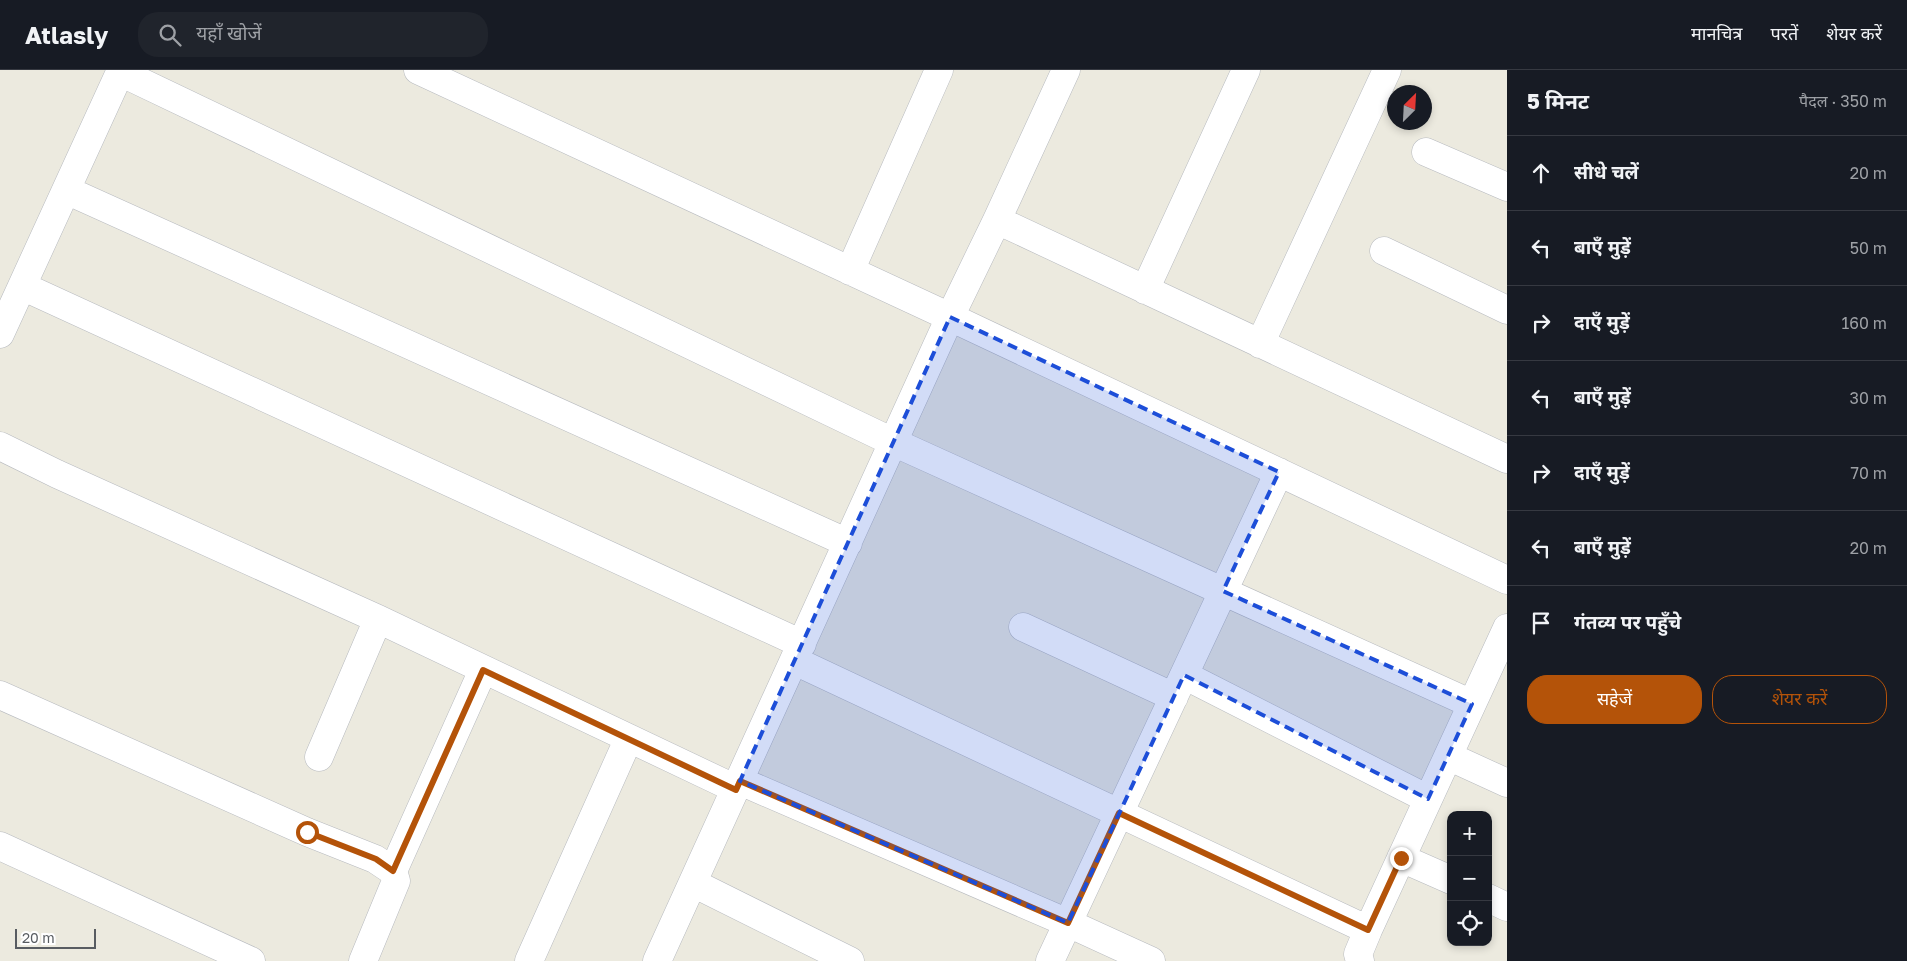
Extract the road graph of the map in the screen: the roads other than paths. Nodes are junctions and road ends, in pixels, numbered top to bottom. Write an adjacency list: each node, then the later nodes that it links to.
1 (418, 70): 12 (street)
2 (939, 70): 12 (street)
3 (1066, 70): 10 (street)
4 (1246, 70): 14 (street)
5 (1387, 70): 18 (street)
6 (120, 71): 9 (street); 19 (street)
7 (1426, 152): 8 (street)
8 (1507, 187)
9 (66, 190): 13 (street); 23 (street)
10 (997, 220): 14 (street); 16 (street)
11 (1384, 251): 15 (street)
12 (850, 271): 16 (street)
13 (22, 286): 17 (street); 29 (street)
14 (1145, 290): 18 (street)
15 (1507, 310)
16 (950, 317): 19 (street); 22 (street)
17 (0, 334)
18 (1260, 344): 21 (street)
19 (893, 442): 23 (street); 25 (street)
20 (0, 446): 26 (street)
21 (1507, 460)
22 (1279, 472): 24 (street); 25 (street)
23 (848, 543): 29 (street)
24 (1507, 580)
25 (1223, 592): 32 (street); 34 (street)
26 (378, 619): 31 (street); 37 (street)
27 (1024, 627): 32 (street)
28 (1507, 628): 30 (street)
29 (798, 652): 39 (street); 41 (street)
30 (1501, 658): 34 (street)
31 (483, 670): 35 (street); 44 (street)
32 (1179, 686): 40 (street); 41 (street)
33 (0, 695): 44 (street)
34 (1472, 704): 36 (street)
35 (628, 740): 39 (street); 53 (street)
36 (1448, 756): 38 (street); 40 (street)
37 (319, 757)
38 (1507, 783)
39 (738, 785): 46 (street); 49 (street)
40 (1428, 799): 43 (street)
41 (1119, 813): 49 (street); 50 (street)
42 (0, 846): 51 (street)
43 (1401, 858): 45 (street); 50 (street)
44 (393, 871): 52 (street)
45 (1447, 878)
46 (693, 883): 54 (street); 55 (street)
47 (1492, 900): 48 (street)
48 (1507, 907)
49 (1068, 923): 56 (street); 57 (street)
50 (1368, 930): 58 (street)
51 (251, 961)
52 (363, 961)
53 (529, 961)
54 (657, 961)
55 (850, 961)
56 (1050, 961)
57 (1151, 961)
58 (1360, 961)

